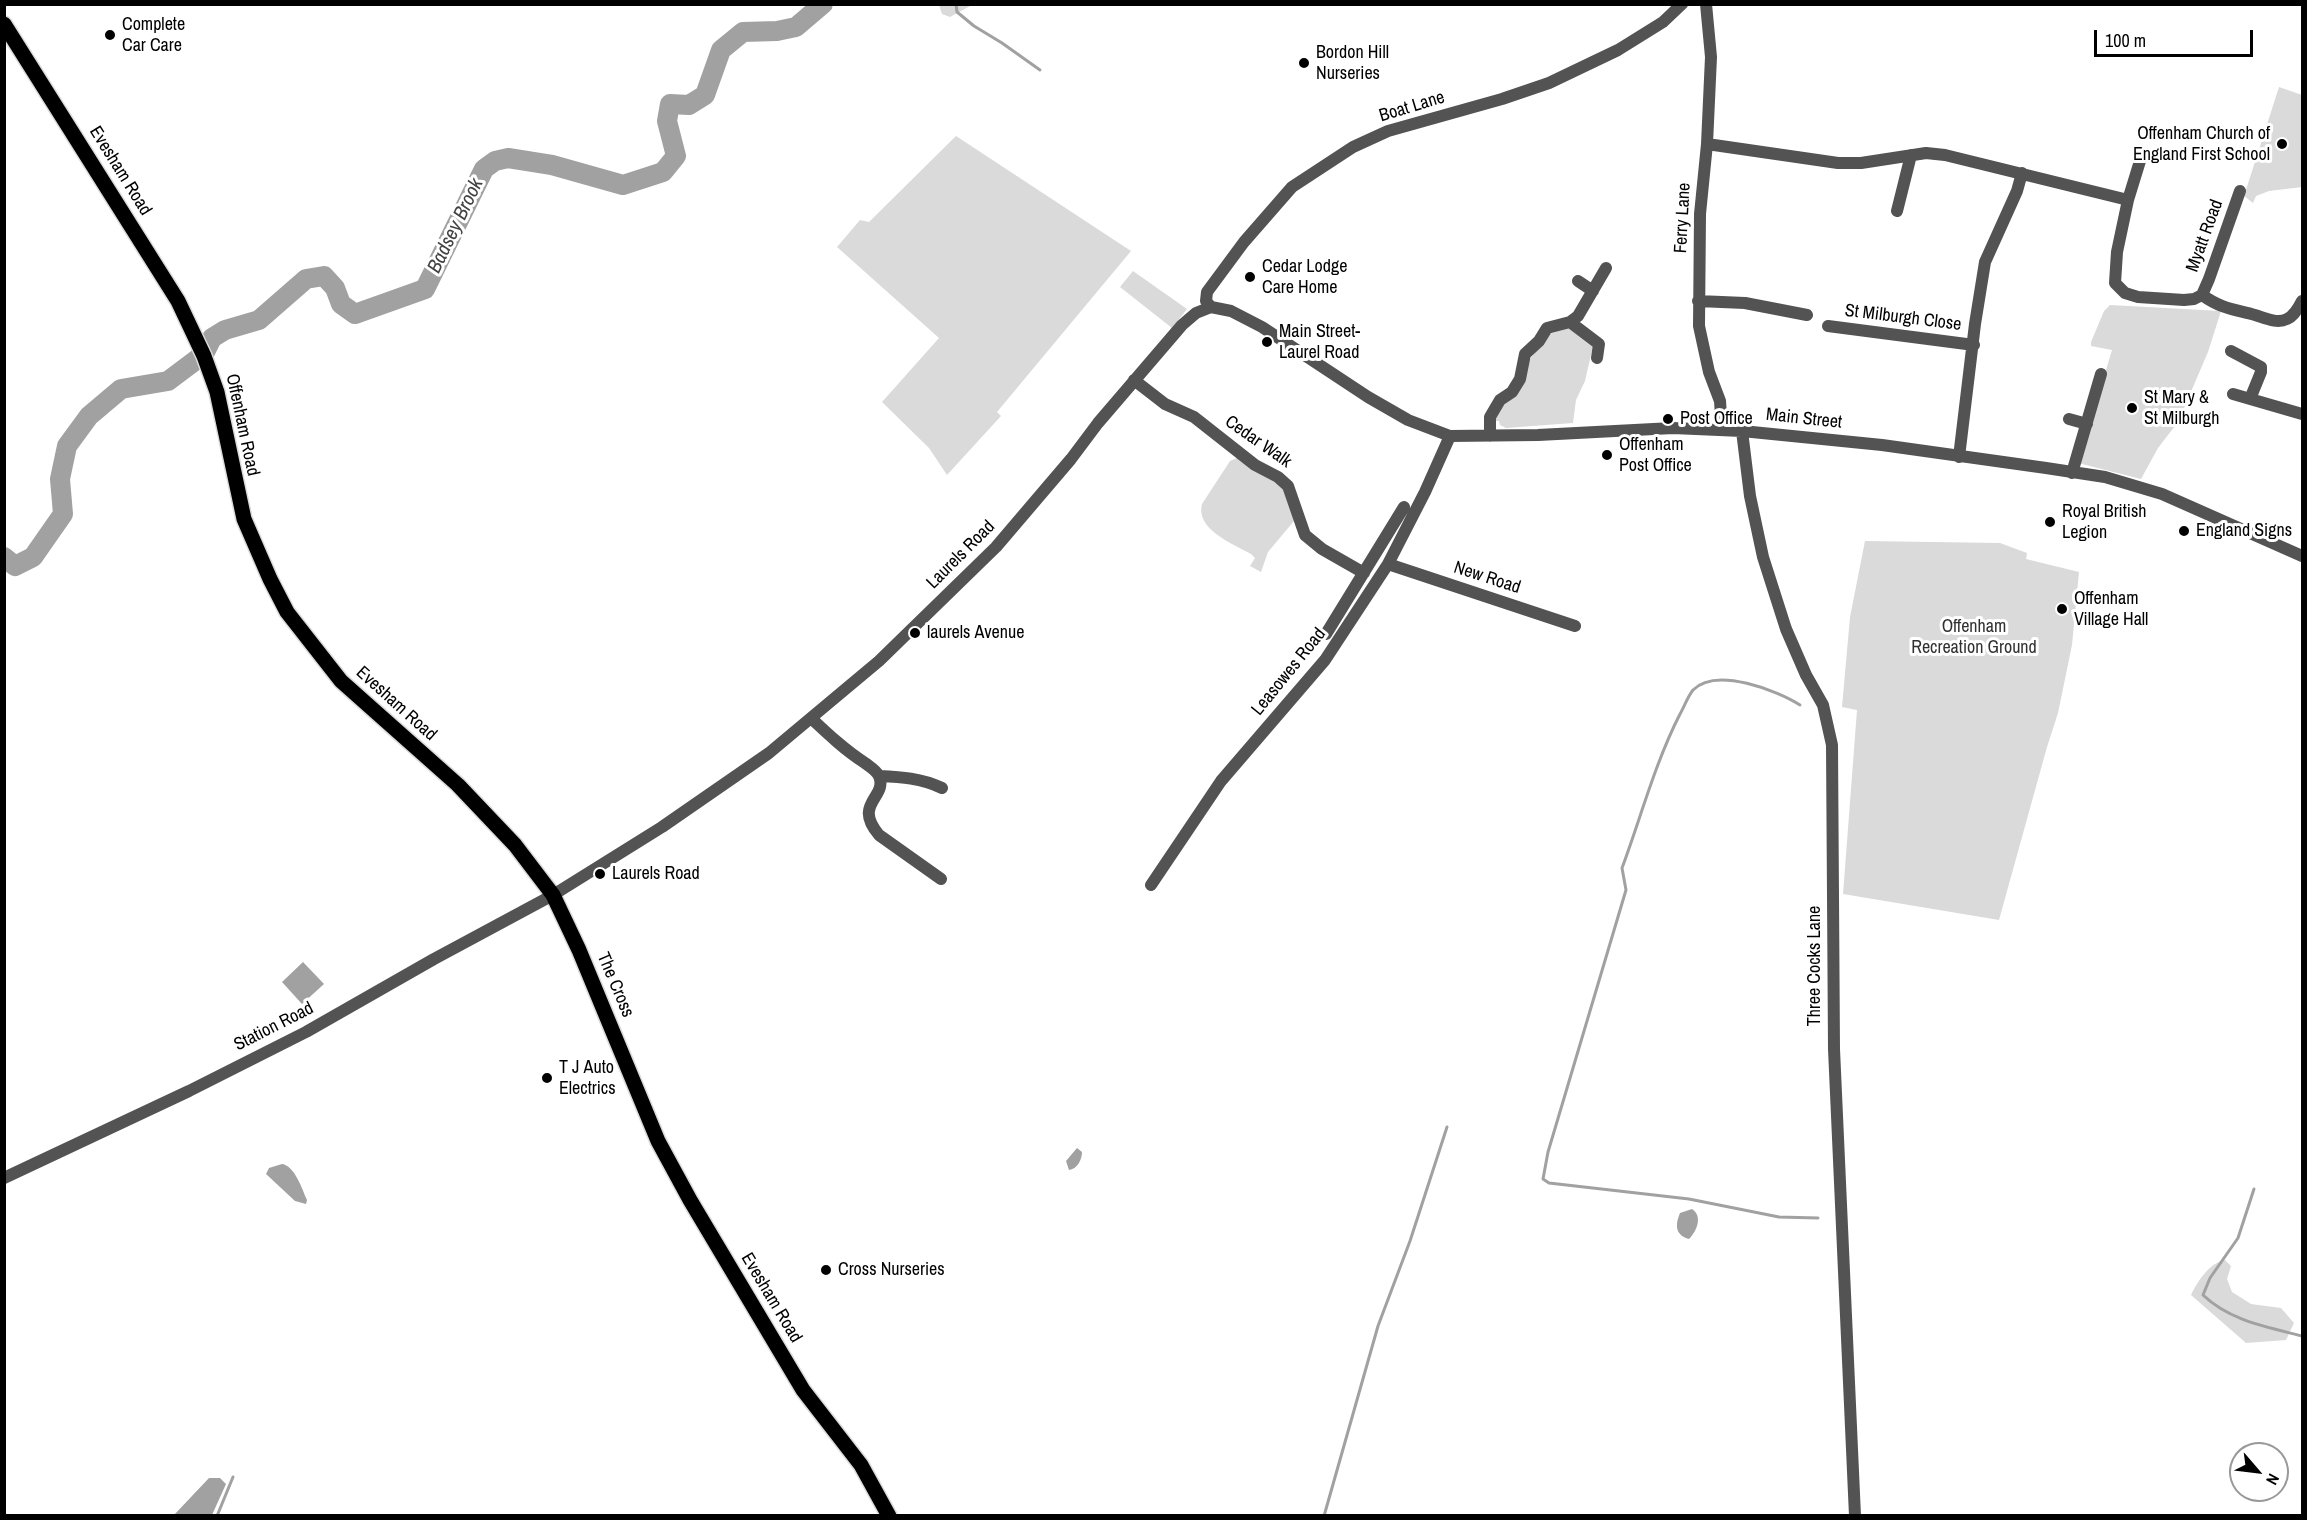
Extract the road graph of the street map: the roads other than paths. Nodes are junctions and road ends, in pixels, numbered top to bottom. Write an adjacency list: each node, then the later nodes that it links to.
1 (1682, 4): 17 (street, Boat Lane)
2 (1706, 4): 4 (street, Ferry Lane)
3 (4, 24): 21 (main road, Evesham Road)
4 (1707, 144): 5 (street); 15 (street, Ferry Lane)
5 (1911, 155): 7 (street); 10 (street)
6 (2139, 161): 9 (street, Myatt Road)
7 (2022, 173): 9 (street); 22 (street, St Milburgh Close)
8 (2240, 191): 14 (street, Myatt Road)
9 (2128, 200): 14 (street, Myatt Road)
10 (1898, 211)
11 (1606, 268): 13 (street)
12 (1578, 282): 13 (street)
13 (1593, 291): 19 (street)
14 (2202, 295): 16 (street)
15 (1698, 301): 18 (street); 32 (street, Ferry Lane)
16 (2302, 301)
17 (1211, 307): 26 (street, Laurels Road); 34 (street, Main Street)
18 (1807, 315)
19 (1570, 322): 24 (street); 35 (street)
20 (1828, 326): 22 (street, St Milburgh Close)
21 (197, 340): 39 (main road, Offenham Road)
22 (1974, 345): 36 (street, St Milburgh Close)
23 (2231, 351): 28 (street)
24 (1597, 358)
25 (2101, 374): 31 (street)
26 (1134, 380): 42 (street, Cedar Walk); 45 (street, Laurels Road)
27 (2233, 394): 28 (street)
28 (2250, 399): 29 (street)
29 (2302, 414)
30 (2069, 419): 31 (street)
31 (2087, 424): 37 (street)
32 (1722, 430): 33 (street, Main Street); 35 (street, Main Street)
33 (1742, 431): 36 (street, Main Street); 54 (street, Three Cocks Lane)
34 (1450, 436): 35 (street, Main Street); 41 (street, Leasowes Road)
35 (1490, 436)
36 (1959, 457): 37 (street, Main Street)
37 (2072, 473): 40 (street, Main Street)
38 (1404, 507): 42 (street)
39 (244, 519): 50 (main road, Evesham Road)
40 (2302, 556)
41 (1388, 564): 43 (street, New Road); 49 (street, Leasowes Road)
42 (1364, 573): 44 (street)
43 (1575, 626)
44 (1326, 634)
45 (812, 718): 46 (street); 50 (street, Laurels Road)
46 (879, 776): 47 (street); 48 (street)
47 (942, 788)
48 (940, 879)
49 (1151, 885)
50 (553, 895): 51 (main road, The Cross); 52 (street, Station Road)
51 (638, 1090): 53 (main road, Evesham Road)
52 (4, 1178)
53 (890, 1515)
54 (1855, 1515)

